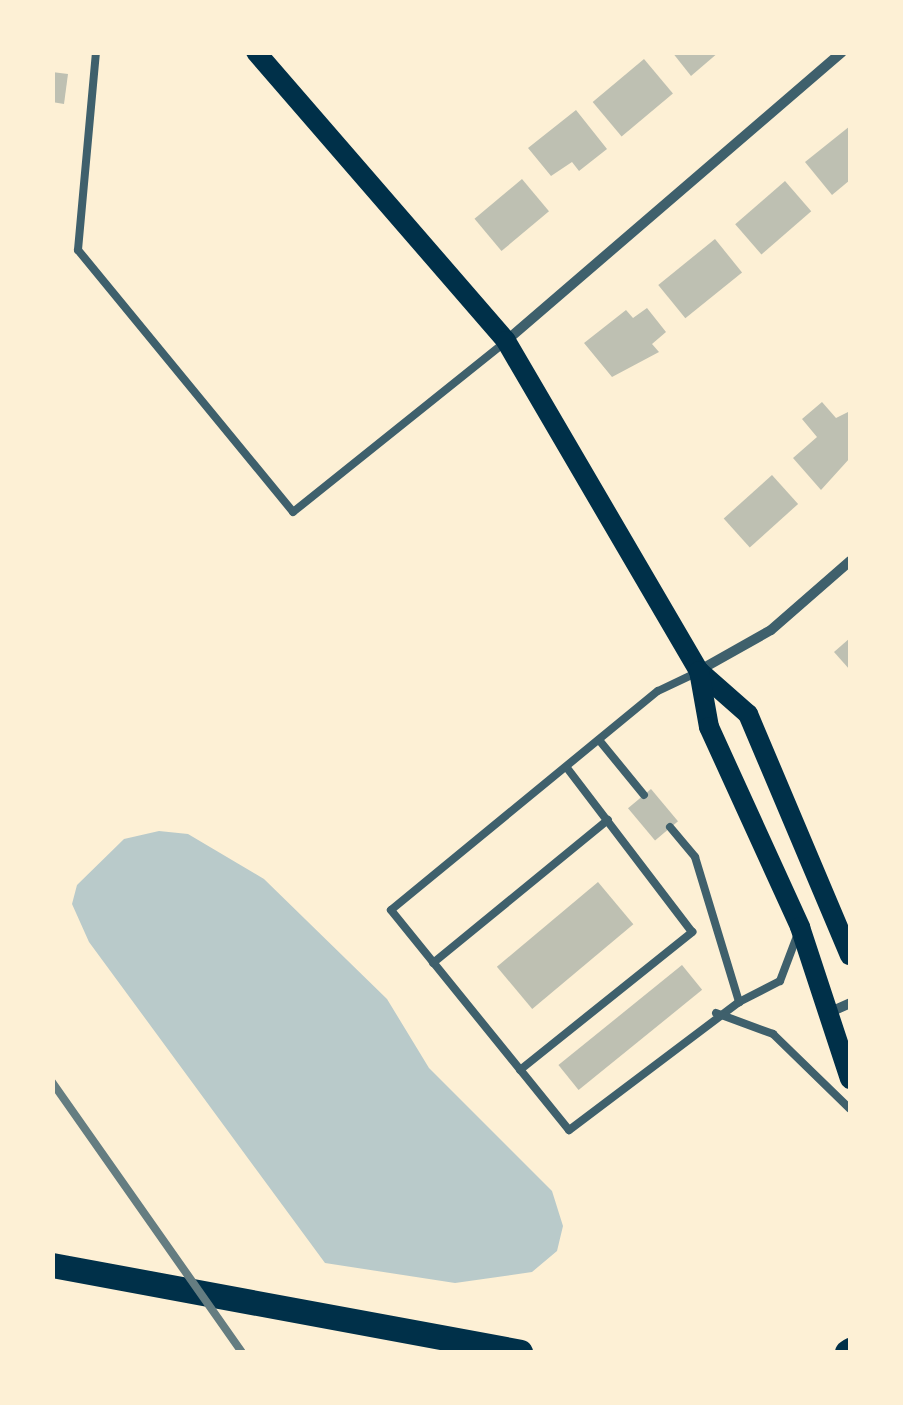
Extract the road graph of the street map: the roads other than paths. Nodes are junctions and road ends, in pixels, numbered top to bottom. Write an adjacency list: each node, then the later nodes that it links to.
1 (96, 52): 4 (lane)
2 (256, 52): 4 (main road)
3 (842, 52): 4 (street)
4 (506, 342): 6 (main road)
5 (850, 562): 6 (street)
6 (700, 671): 7 (lane); 13 (main road); 15 (main road)
7 (599, 740): 8 (lane); 9 (lane)
8 (567, 768): 10 (lane); 16 (lane)
9 (644, 795)
10 (608, 820): 14 (lane); 16 (lane)
11 (670, 828): 12 (lane)
12 (715, 923): 14 (lane); 17 (lane)
13 (800, 926): 17 (lane); 19 (main road)
14 (692, 932): 21 (lane)
15 (850, 955)
16 (433, 962): 21 (lane)
17 (739, 1002): 20 (lane)
18 (850, 1003): 19 (street)
19 (828, 1012): 22 (main road)
20 (716, 1014): 21 (lane); 23 (lane)
21 (520, 1070)
22 (850, 1079)
23 (850, 1108)
24 (52, 1265): 25 (main road)
25 (520, 1352)

